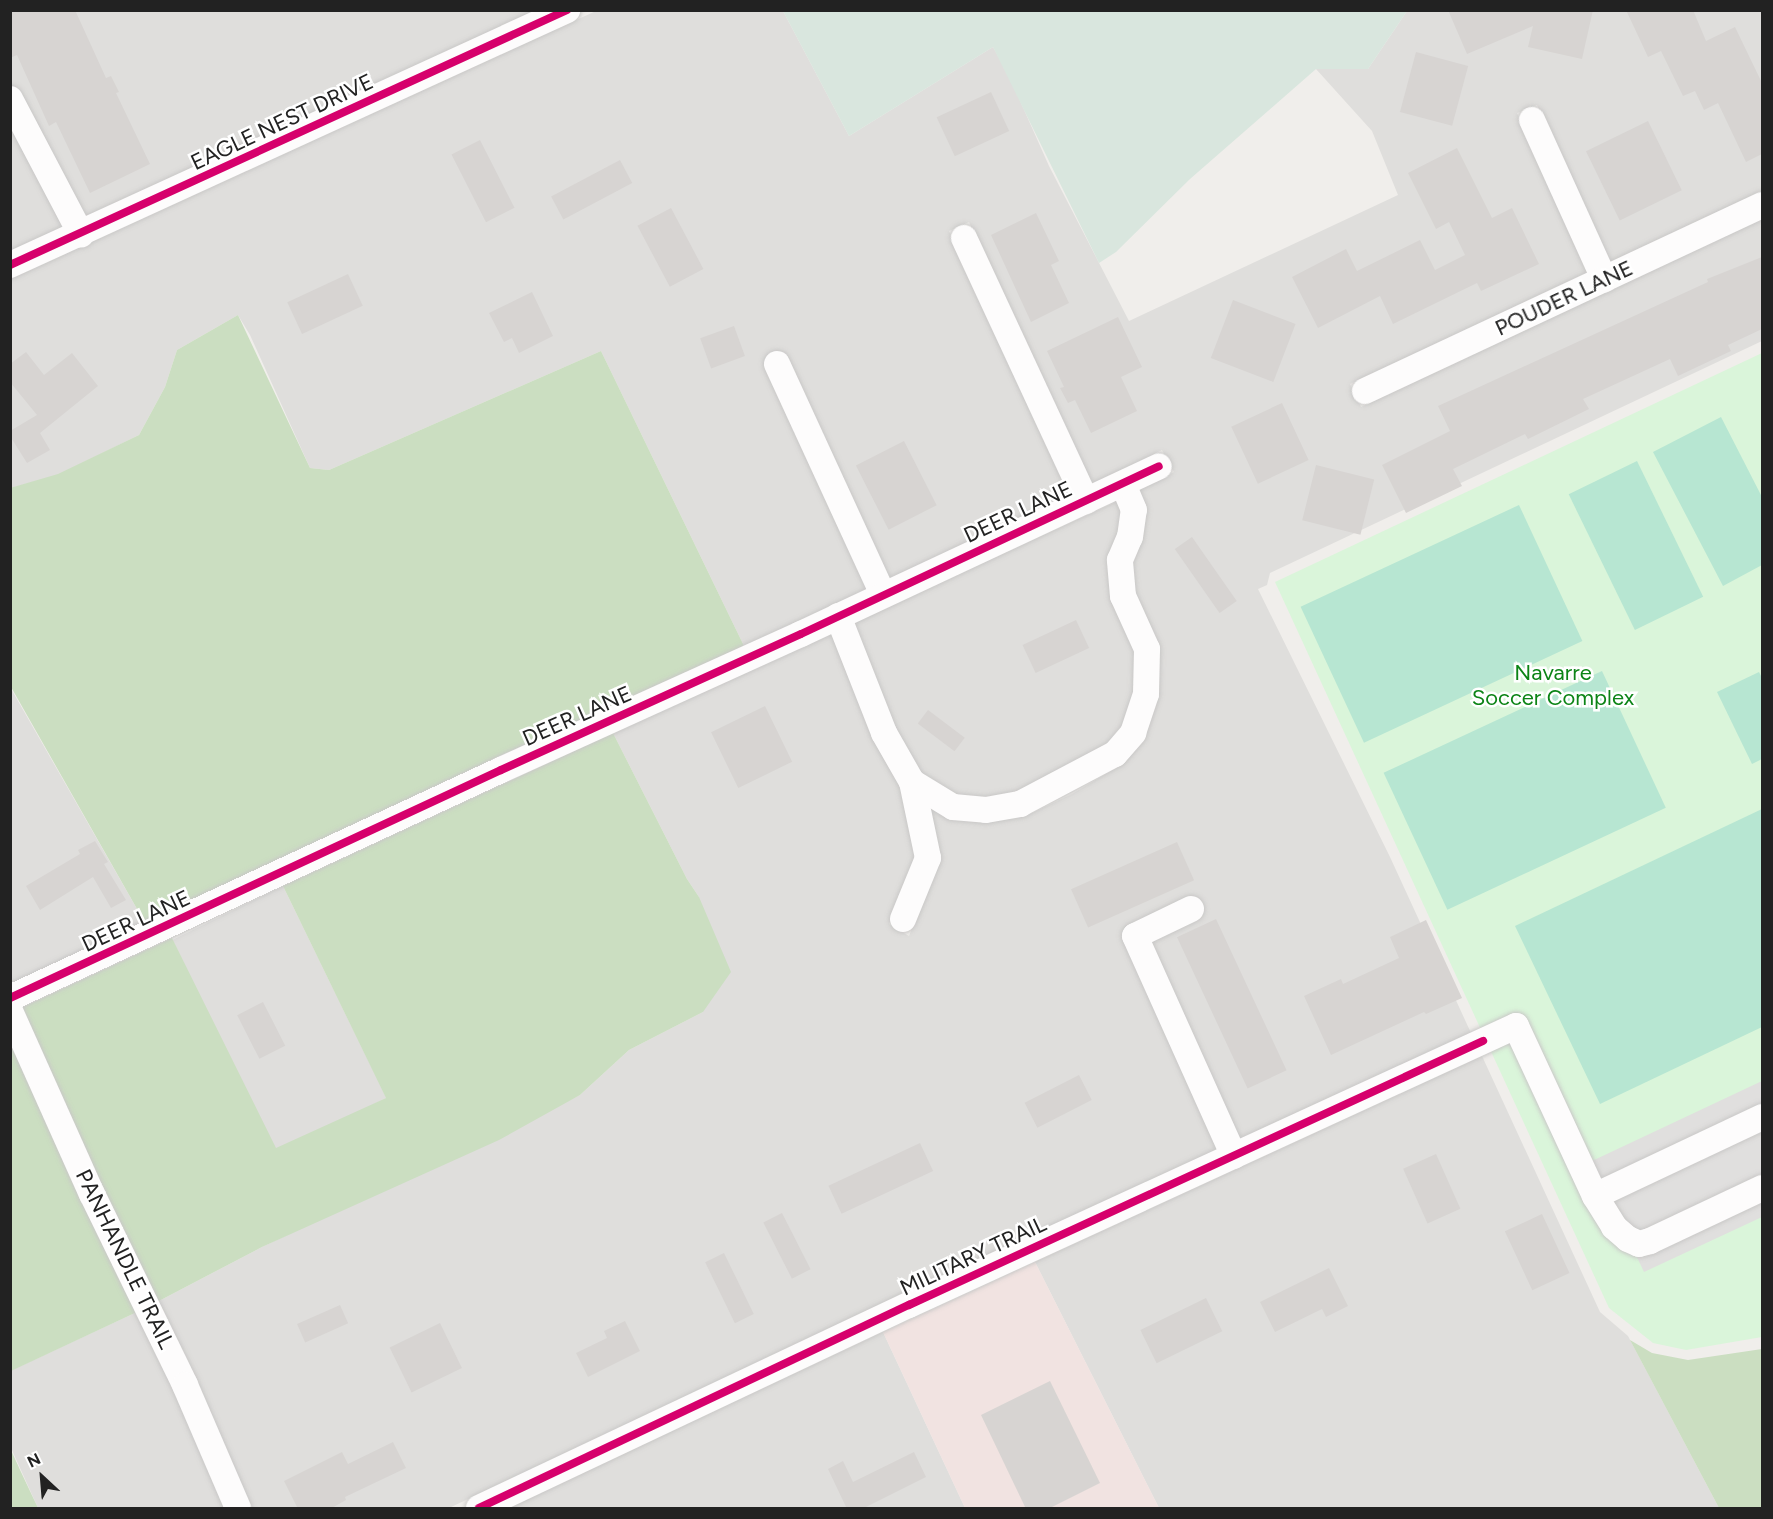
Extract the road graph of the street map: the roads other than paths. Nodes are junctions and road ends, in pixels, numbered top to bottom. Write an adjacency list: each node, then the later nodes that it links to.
1 (567, 10): 5 (street, EAGLE NEST DRIVE)
2 (10, 99): 5 (street)
3 (1532, 120): 8 (street)
4 (1762, 205): 8 (street, POUDER LANE)
5 (81, 234): 7 (street, EAGLE NEST DRIVE)
6 (964, 238): 13 (street)
7 (10, 265)
8 (1604, 279): 10 (street, POUDER LANE)
9 (777, 364): 14 (street)
10 (1365, 391)
11 (1159, 466): 12 (street, DEER LANE)
12 (1123, 484): 13 (street, DEER LANE); 16 (street)
13 (1086, 501): 14 (street, DEER LANE)
14 (883, 594): 15 (street, DEER LANE)
15 (838, 616): 16 (street); 19 (street, DEER LANE)
16 (912, 782): 18 (street)
17 (1191, 909): 22 (street)
18 (903, 919)
19 (10, 998)
20 (10, 1011): 25 (street, PANHANDLE TRAIL)
21 (1762, 1117): 24 (street)
22 (1234, 1156): 24 (street, MILITARY TRAIL); 26 (street, MILITARY TRAIL)
23 (1762, 1188): 24 (street)
24 (1595, 1196)
25 (237, 1509)
26 (479, 1509)

